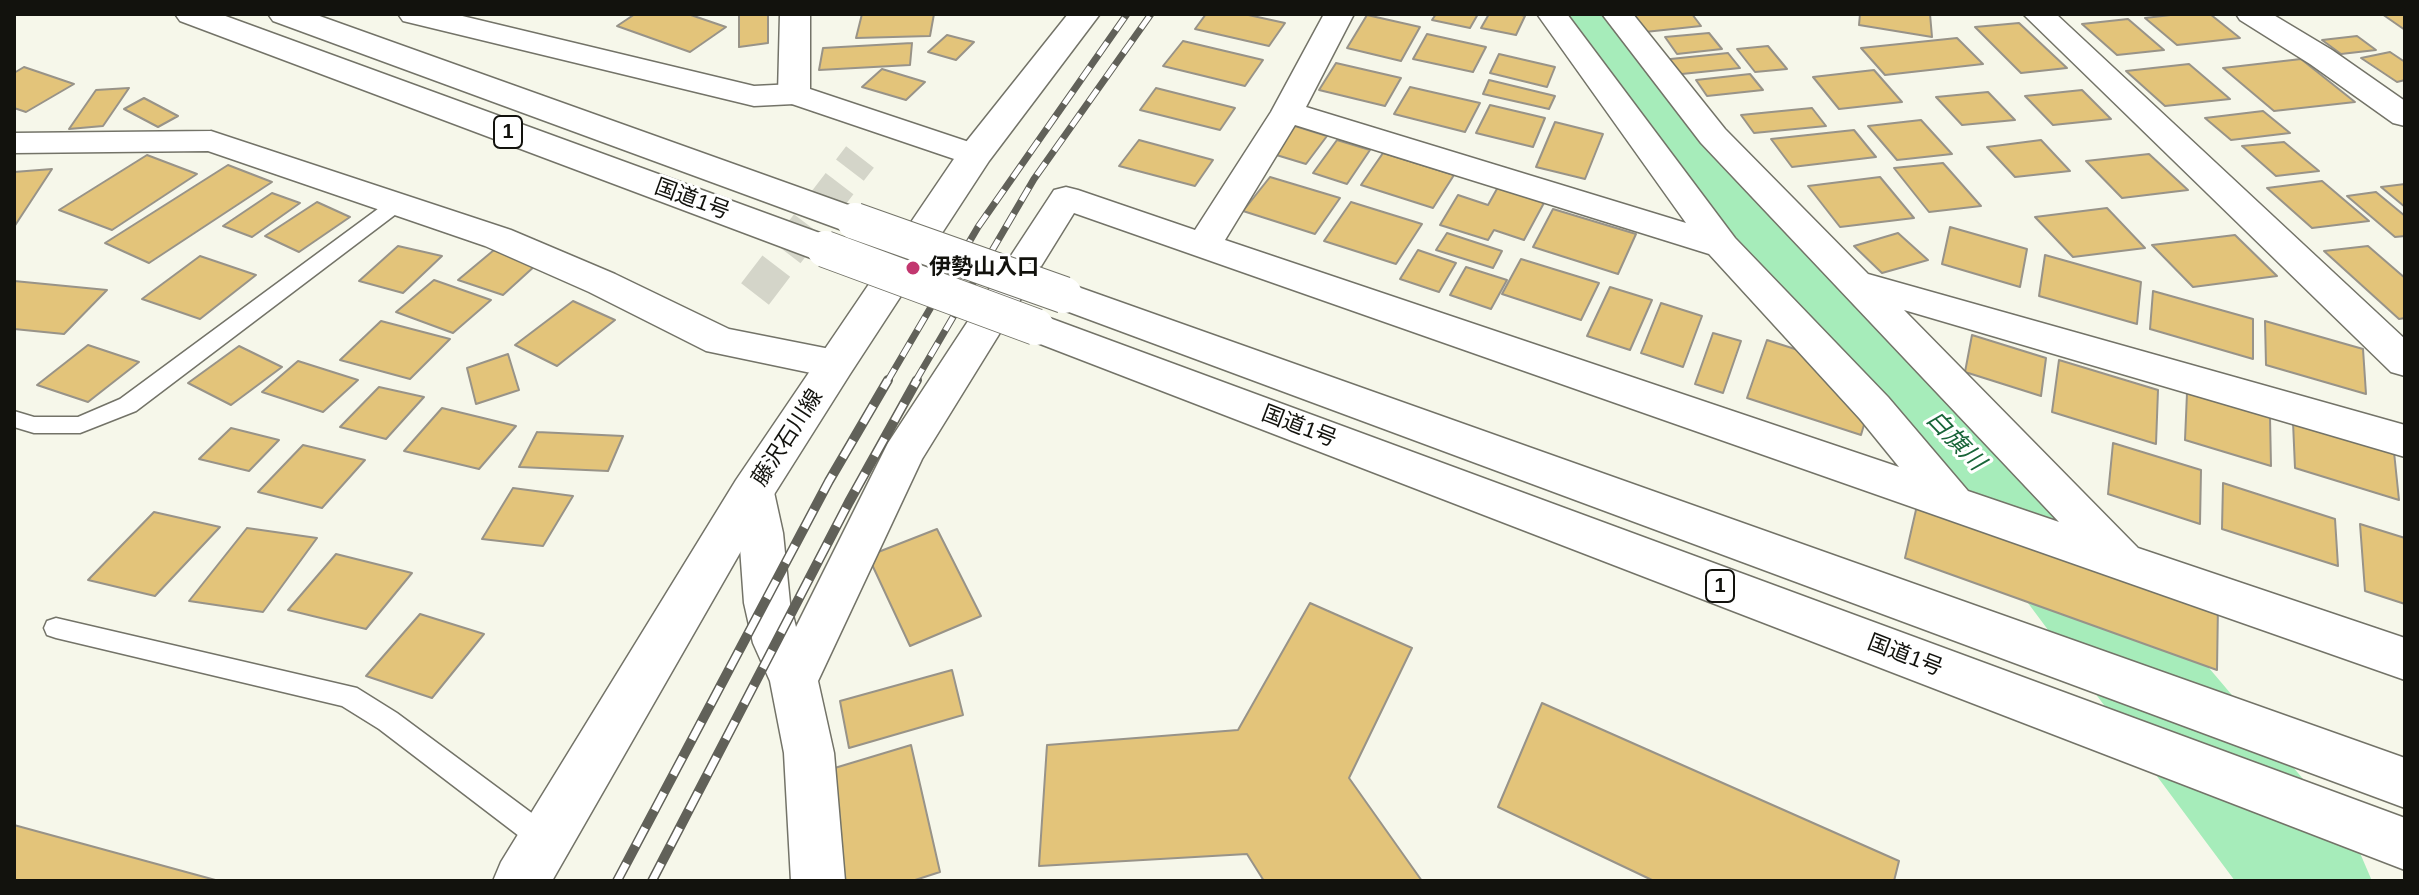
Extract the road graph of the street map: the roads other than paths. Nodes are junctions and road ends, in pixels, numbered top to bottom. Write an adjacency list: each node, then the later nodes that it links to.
1 (191, 14): 20 (main road, 国道1号 / 1, bridge)
2 (284, 14): 20 (main road, 国道1号 / 1, bridge)
3 (414, 14): 11 (main road)
4 (795, 14): 11 (street)
5 (1084, 14): 15 (main road, 藤沢石川線)
6 (1339, 14): 12 (street)
7 (1552, 14): 18 (street)
8 (1617, 14): 19 (street)
9 (2038, 14): 21 (street)
10 (2251, 14): 13 (street)
11 (794, 94): 15 (street)
12 (1287, 112): 17 (street); 18 (street)
13 (2405, 116)
14 (14, 143): 16 (street)
15 (975, 155): 22 (main road, 藤沢石川線)
16 (397, 204): 22 (street); 23 (lane)
17 (1204, 245): 26 (street); 30 (street)
18 (1722, 246): 26 (street)
19 (1856, 283): 24 (street); 27 (street)
20 (1050, 311): 31 (main road, 国道1号 / 1); 33 (main road, 国道1号 / 1)
21 (2403, 359)
22 (835, 364): 25 (main road, 藤沢石川線)
23 (14, 419)
24 (2405, 441)
25 (752, 492): 30 (street); 32 (main road, 藤沢石川線)
26 (1952, 502): 27 (street)
27 (2125, 562): 29 (street)
28 (56, 628): 32 (lane)
29 (2405, 659)
30 (794, 681): 35 (street)
31 (2405, 783)
32 (546, 840): 34 (main road, 藤沢石川線)
33 (2405, 844)
34 (521, 881)
35 (818, 881)

